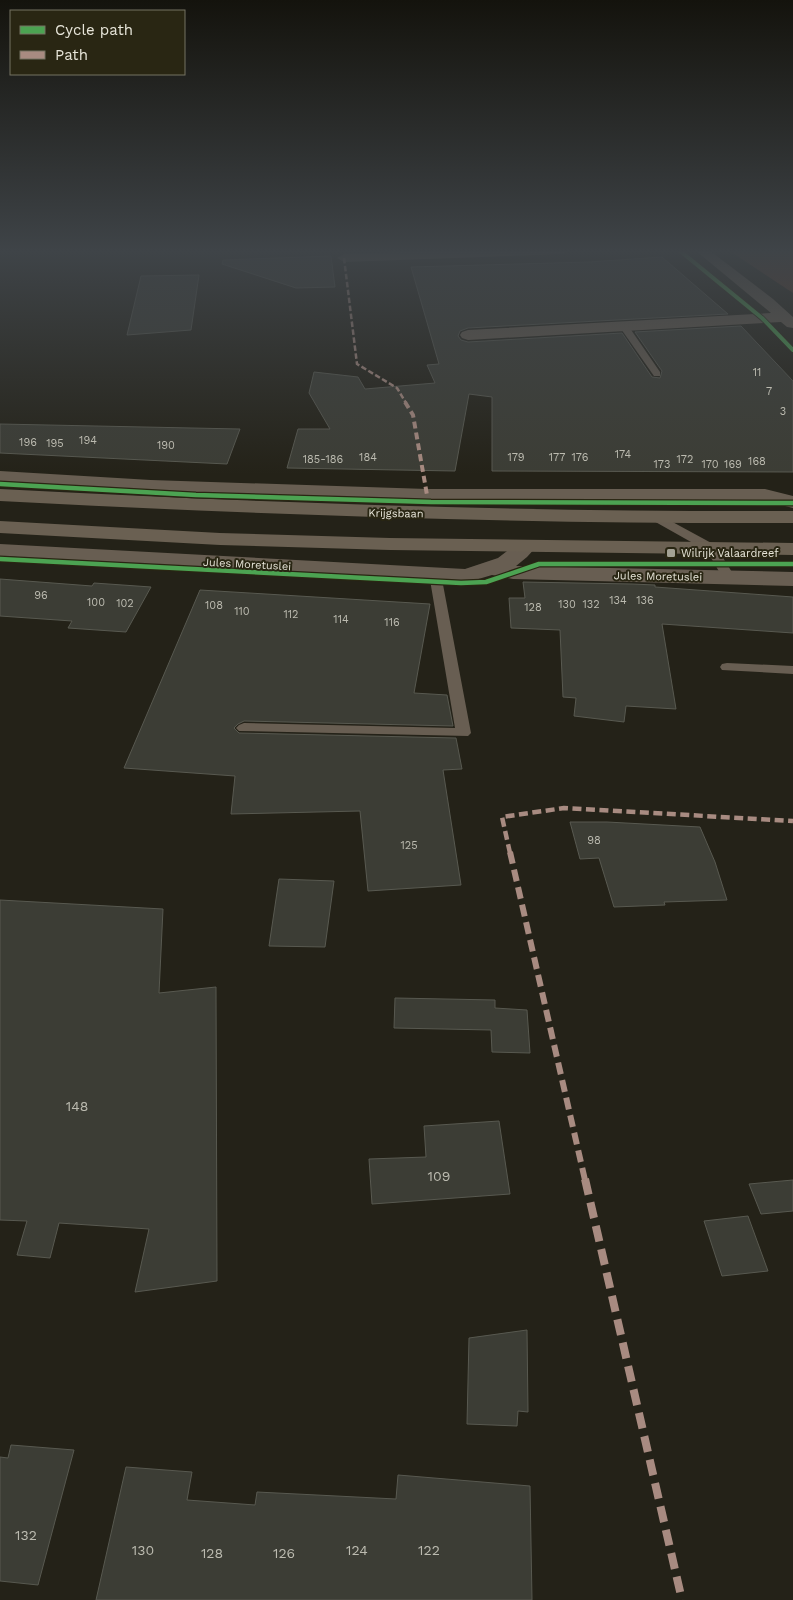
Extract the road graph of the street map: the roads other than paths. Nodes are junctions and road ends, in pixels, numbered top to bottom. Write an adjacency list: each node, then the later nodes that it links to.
1 (668, 325): 2 (street)
2 (624, 326): 3 (street); 4 (lane)
3 (468, 334)
4 (657, 374)
5 (0, 477): 7 (street)
6 (0, 495): 10 (main road, Krijgsbaan)
7 (765, 495): 8 (street); 9 (street)
8 (793, 495)
9 (793, 502)
10 (656, 517): 11 (main road, Krijgsbaan); 14 (lane)
11 (793, 518)
12 (0, 527): 13 (main road)
13 (526, 546): 14 (main road); 17 (street, Jules Moretuslei)
14 (710, 548): 15 (main road); 19 (lane)
15 (793, 549)
16 (0, 550): 18 (street, Jules Moretuslei)
17 (493, 569): 18 (street, Jules Moretuslei); 19 (street, Jules Moretuslei)
18 (435, 574): 23 (lane)
19 (728, 578): 20 (street, Jules Moretuslei)
20 (793, 579)
21 (727, 667): 22 (lane)
22 (793, 670)
23 (244, 728)

